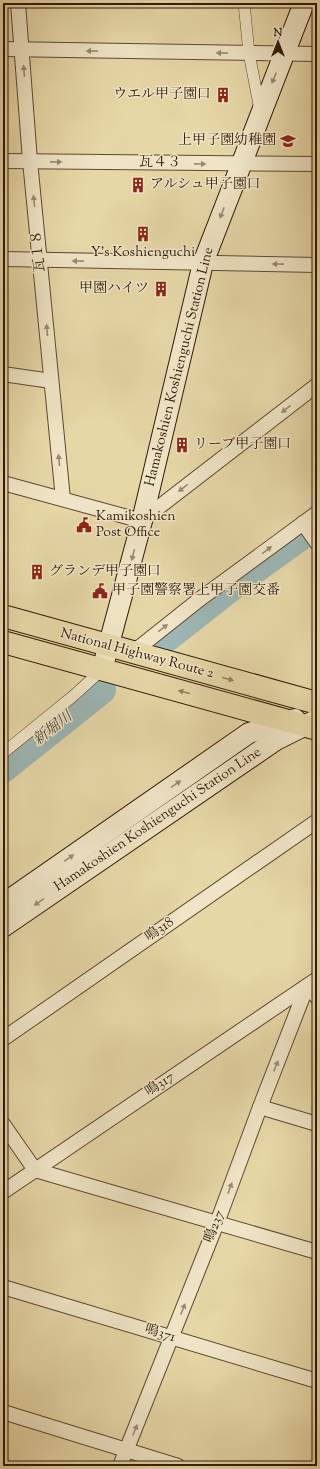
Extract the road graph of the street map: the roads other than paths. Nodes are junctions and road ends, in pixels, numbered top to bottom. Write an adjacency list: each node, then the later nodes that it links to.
1 (18, 3): 5 (street, 瓦１８)
2 (244, 3): 6 (street)
3 (304, 3): 7 (main road, Hamakoshien Koshienguchi Station Line)
4 (3, 49): 5 (street)
5 (23, 50): 6 (street, one-way to 5); 11 (street, 瓦１８, one-way to 5)
6 (248, 53): 7 (street); 9 (street)
7 (285, 53): 8 (street); 9 (main road, Hamakoshien Koshienguchi Station Line, one-way to 9)
8 (317, 54)
9 (260, 112): 12 (main road, Hamakoshien Koshienguchi Station Line)
10 (3, 161): 11 (street, 瓦４３)
11 (30, 161): 12 (street, 瓦４３, one-way to 12); 15 (street, 瓦１８, one-way to 11)
12 (242, 162): 13 (street, 瓦４３); 16 (main road, Hamakoshien Koshienguchi Station Line, one-way to 16)
13 (317, 164)
14 (3, 260): 15 (street)
15 (40, 260): 16 (street, one-way to 15); 19 (street, 瓦１８, one-way to 15)
16 (203, 263): 17 (street, one-way to 16); 24 (main road, Hamakoshien Koshienguchi Station Line)
17 (317, 265)
18 (3, 374): 19 (street)
19 (51, 381): 22 (street, 瓦１８, one-way to 19)
20 (317, 385): 24 (street, one-way to 24)
21 (3, 483): 22 (street)
22 (62, 498): 24 (street)
23 (317, 513): 25 (street)
24 (142, 519): 28 (main road, Hamakoshien Koshienguchi Station Line, one-way to 28)
25 (309, 532): 29 (street, one-way to 25)
26 (3, 616): 28 (highway, National Highway Route 2)
27 (3, 642): 30 (highway, National Highway Route 2)
28 (109, 647): 29 (highway, National Highway Route 2); 30 (main road, Hamakoshien Koshienguchi Station Line)
29 (132, 653): 31 (highway, National Highway Route 2, one-way to 31)
30 (102, 670): 32 (highway, National Highway Route 2, one-way to 30); 33 (street)
31 (317, 703)
32 (309, 722): 35 (main road, Hamakoshien Koshienguchi Station Line, one-way to 32); 36 (main road, Hamakoshien Koshienguchi Station Line, one-way to 36)
33 (3, 753)
34 (317, 821): 39 (street, 鳴318)
35 (3, 904)
36 (3, 927)
37 (312, 983): 38 (street); 40 (street, 鳴237, one-way to 37); 43 (street, 鳴317)
38 (317, 997)
39 (3, 1039)
40 (260, 1107): 42 (street); 45 (street, 鳴237, one-way to 40)
41 (3, 1124): 43 (street)
42 (317, 1124)
43 (35, 1170): 44 (street, 鳴317); 45 (street)
44 (3, 1192)
45 (217, 1223): 46 (street); 48 (street, 鳴237, one-way to 45)
46 (317, 1252)
47 (3, 1288): 48 (street, 鳴371)
48 (171, 1338): 49 (street, 鳴371); 51 (street, 鳴237, one-way to 48)
49 (317, 1381)
50 (3, 1412): 51 (street)
51 (126, 1450): 52 (street, 鳴237); 53 (street)
52 (120, 1466)
53 (178, 1466)

